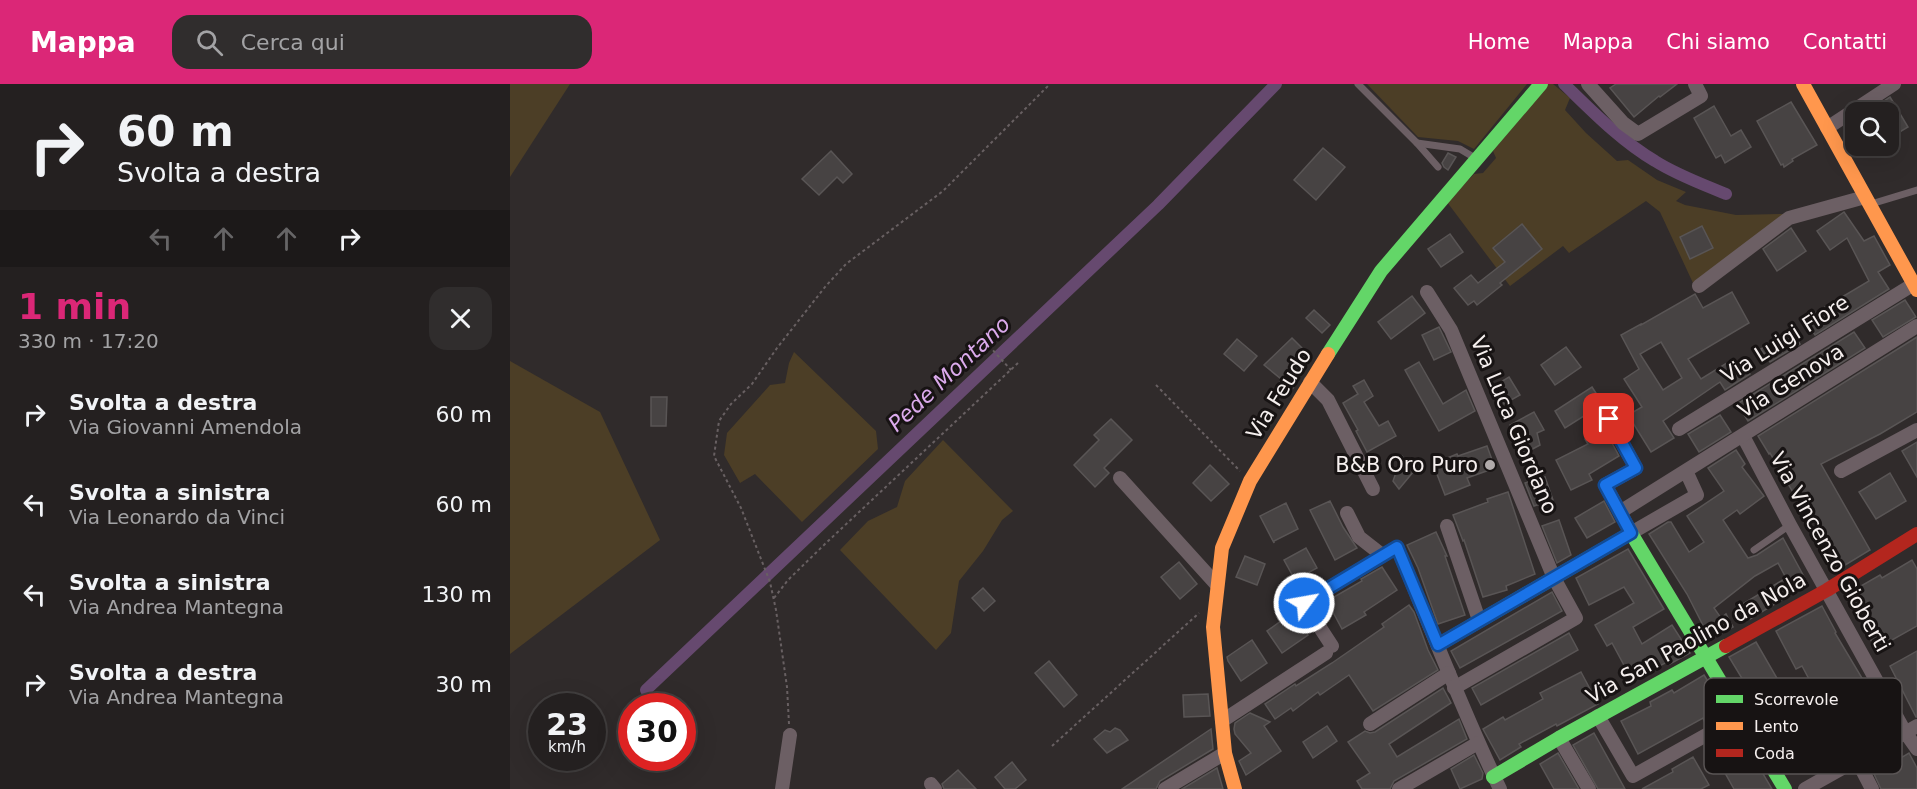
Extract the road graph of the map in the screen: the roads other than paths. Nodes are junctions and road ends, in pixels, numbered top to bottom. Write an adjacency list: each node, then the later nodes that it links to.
1 (1358, 84): 8 (lane)
2 (1541, 84): 9 (street, Via Feudo)
3 (1588, 84): 4 (street)
4 (1695, 84)
5 (1803, 84): 7 (street)
6 (1894, 84): 7 (street)
7 (1827, 128): 12 (street)
8 (1417, 143): 9 (lane); 10 (lane)
9 (1477, 159): 17 (street, Via Feudo)
10 (1438, 167)
11 (1917, 190): 12 (lane)
12 (1865, 198): 13 (street); 14 (street)
13 (1699, 286)
14 (1915, 287): 19 (street, Via Luigi Fiore)
15 (1427, 292): 34 (street, Via Luca Giordano)
16 (1917, 326): 21 (street, Via Genova)
17 (1310, 382): 25 (street); 35 (street, Via Feudo)
18 (1609, 419): 26 (street)
19 (1679, 429)
20 (1917, 430): 23 (street)
21 (1743, 436): 22 (street, Via Genova); 28 (street, Via Vincenzo Gioberti)
22 (1686, 471): 26 (street, Via Genova); 30 (street)
23 (1841, 471)
24 (1120, 478): 35 (street)
25 (1373, 489)
26 (1620, 512): 30 (street)
27 (1347, 513): 33 (street)
28 (1790, 525): 32 (lane); 36 (street, Via Vincenzo Gioberti)
29 (1447, 526): 37 (street)
30 (1631, 533): 34 (street); 39 (street)
31 (1917, 534): 36 (street, Via San Paolino da Nola)
32 (1754, 550)
33 (1382, 555): 38 (street); 46 (street)
34 (1554, 578): 37 (street); 43 (street, Via Luca Giordano)
35 (1217, 585): 46 (street, Via Feudo)
36 (1827, 590): 39 (street, Via San Paolino da Nola); 42 (street, Via Vincenzo Gioberti)
37 (1479, 620): 38 (street)
38 (1438, 645): 40 (street)
39 (1706, 655): 41 (street); 45 (street, Via San Paolino da Nola)
40 (1449, 673): 43 (street); 47 (street)
41 (1720, 678)
42 (1880, 678)
43 (1454, 688): 52 (street)
44 (1902, 714): 48 (street, Via Vincenzo Gioberti)
45 (1598, 716): 50 (street); 51 (street, Via San Paolino da Nola)
46 (1222, 721): 54 (street, Via Feudo)
47 (1371, 724)
48 (1911, 729): 53 (street, Via Vincenzo Gioberti)
49 (790, 735): 59 (street)
50 (1704, 736)
51 (1559, 738): 58 (street, Via San Paolino da Nola); 63 (street)
52 (1478, 743): 58 (street); 62 (street)
53 (1917, 749)
54 (1226, 753): 60 (street); 61 (street, Via Feudo)
55 (1776, 774): 64 (street)
56 (1832, 774): 65 (street)
57 (1864, 774): 66 (street)
58 (1497, 785)
59 (782, 789)
60 (1164, 789)
61 (1235, 789)
62 (1399, 789)
63 (1589, 789)
64 (1785, 789)
65 (1805, 789)
66 (1872, 789)

